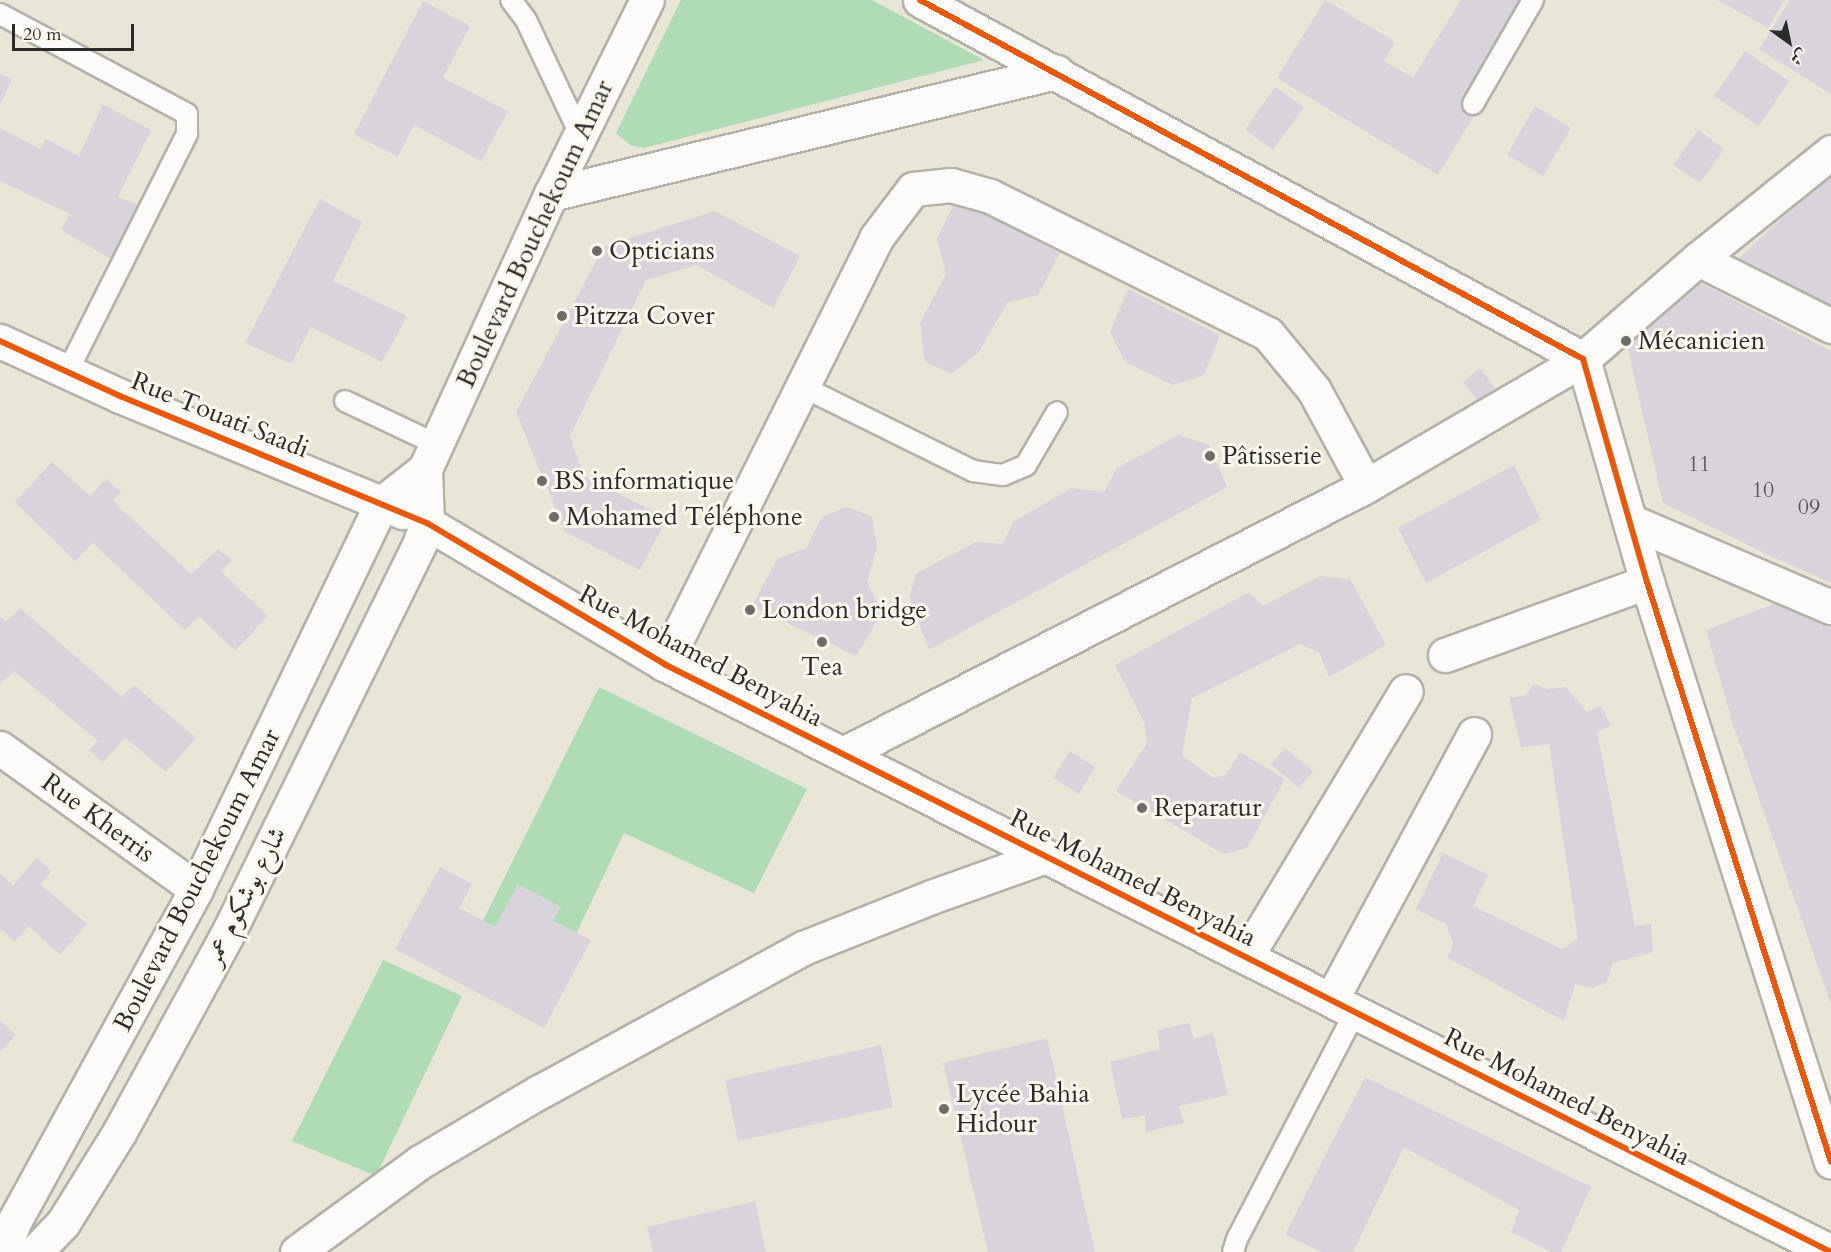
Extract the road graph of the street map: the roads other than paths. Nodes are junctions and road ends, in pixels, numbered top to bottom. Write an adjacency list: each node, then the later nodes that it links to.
1 (511, 0): 8 (lane)
2 (647, 0): 8 (street, Boulevard Bouchekoum Amar)
3 (920, 0): 6 (street)
4 (1533, 0): 7 (lane)
5 (0, 14): 15 (lane)
6 (1056, 72): 10 (street); 14 (street)
7 (1473, 104)
8 (580, 134): 10 (street, Boulevard Bouchekoum Amar)
9 (1831, 152): 11 (street)
10 (551, 194): 19 (street, Boulevard Bouchekoum Amar)
11 (1698, 259): 12 (street); 14 (street)
12 (1831, 326)
13 (0, 341): 15 (street, Rue Touati Saadi)
14 (1583, 359): 20 (street); 22 (street)
15 (68, 371): 21 (street, Rue Touati Saadi)
16 (801, 386): 18 (lane); 20 (street); 27 (street)
17 (345, 401): 19 (lane)
18 (1057, 412)
19 (431, 457): 21 (street); 23 (street)
20 (1366, 486): 31 (street)
21 (382, 503): 23 (street, Rue Touati Saadi); 33 (street, Boulevard Bouchekoum Amar)
22 (1630, 521): 24 (street); 25 (street)
23 (427, 523): 27 (street, Rue Mohamed Benyahia); 38 (street, شارع بوشكوم عمر)
24 (1647, 582): 26 (street); 36 (street)
25 (1831, 607)
26 (1445, 655)
27 (664, 664): 31 (street, Rue Mohamed Benyahia)
28 (1406, 691): 34 (street)
29 (1474, 735): 35 (street)
30 (0, 748): 33 (street, Rue Kherris)
31 (843, 754): 32 (street, Rue Mohamed Benyahia)
32 (1046, 856): 34 (street, Rue Mohamed Benyahia); 39 (street)
33 (196, 889): 37 (street, Boulevard Bouchekoum Amar)
34 (1246, 957): 35 (street, Rue Mohamed Benyahia)
35 (1343, 1006): 40 (lane); 41 (street, Rue Mohamed Benyahia)
36 (1831, 1162)
37 (2, 1252)
38 (35, 1252)
39 (297, 1252)
40 (1233, 1252)
41 (1831, 1252)

